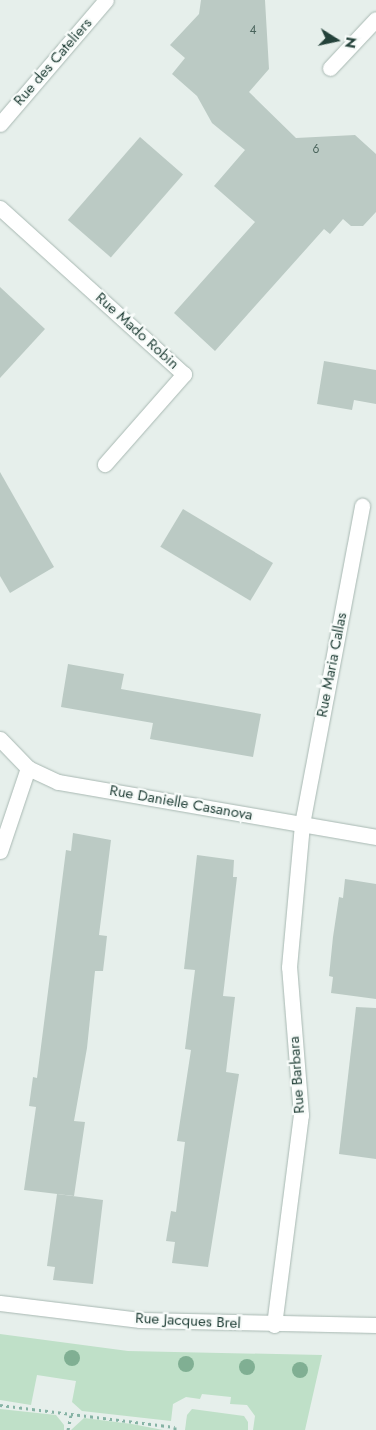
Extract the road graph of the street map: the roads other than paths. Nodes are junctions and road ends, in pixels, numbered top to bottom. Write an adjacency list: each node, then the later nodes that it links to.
1 (106, 0): 4 (street, Rue des Cateliers)
2 (376, 19): 3 (street)
3 (330, 68)
4 (0, 124)
5 (0, 208): 6 (street, Rue Mado Robin)
6 (105, 464)
7 (362, 506): 10 (street, Rue Maria Callas)
8 (0, 740): 9 (street, Rue Danielle Casanova)
9 (28, 768): 10 (street, Rue Danielle Casanova); 12 (street)
10 (302, 824): 11 (street, Rue Danielle Casanova); 14 (street, Rue Barbara)
11 (376, 836)
12 (0, 851)
13 (0, 1303): 14 (street, Rue Jacques Brel)
14 (274, 1325): 15 (street, Rue Jacques Brel)
15 (376, 1325)

